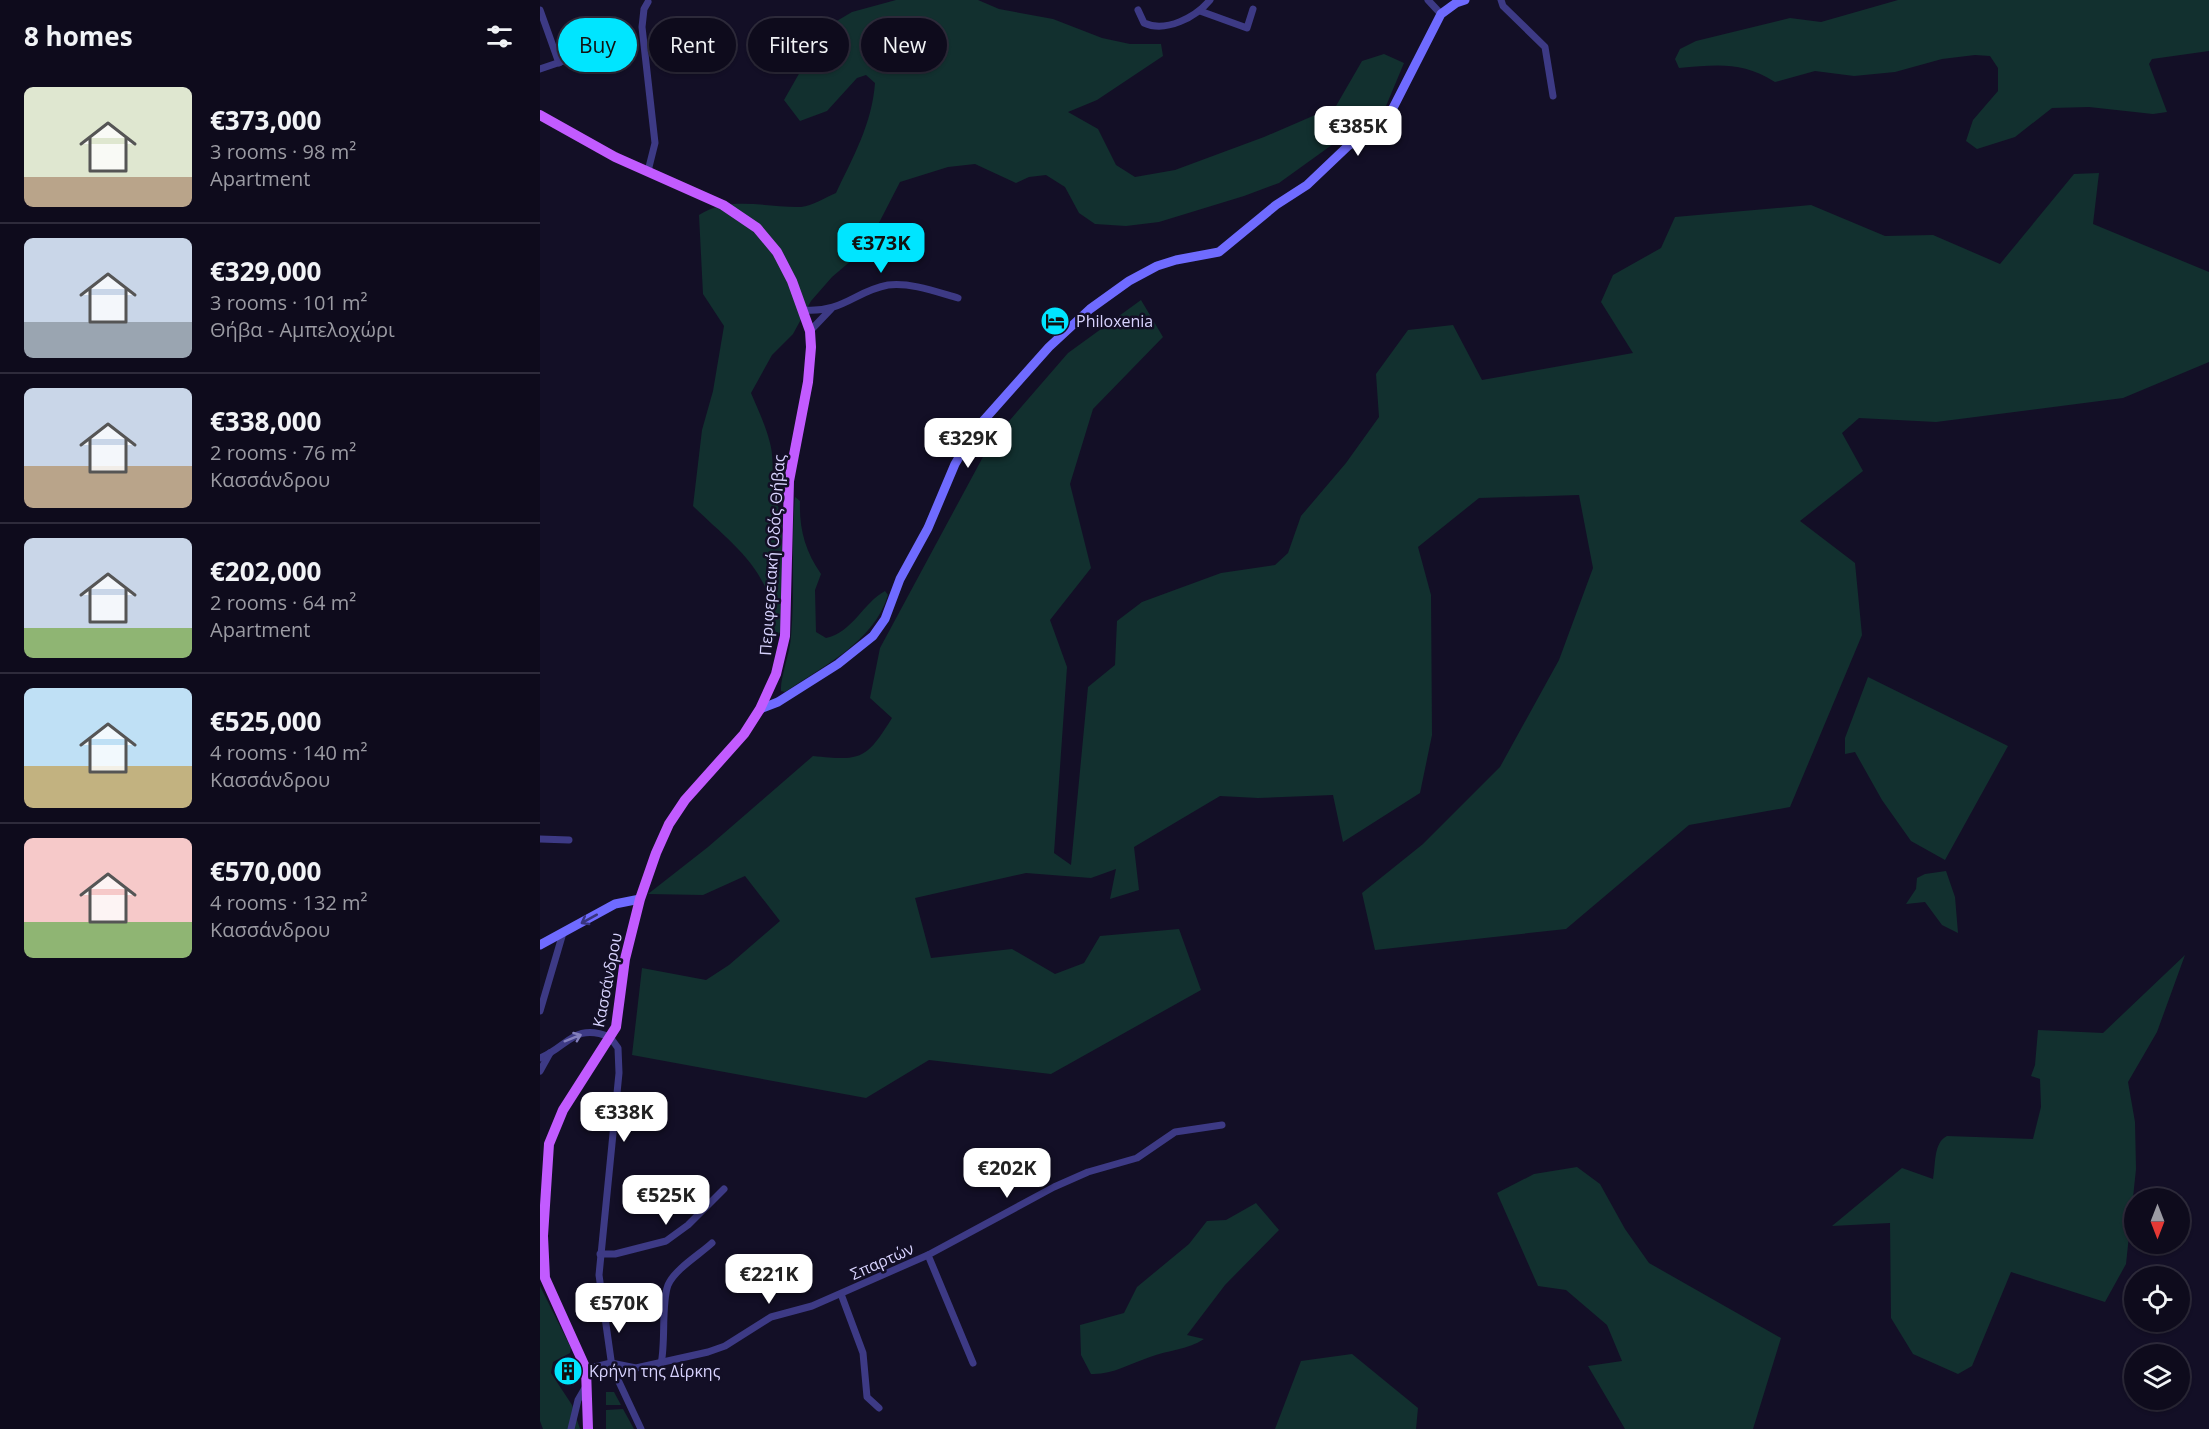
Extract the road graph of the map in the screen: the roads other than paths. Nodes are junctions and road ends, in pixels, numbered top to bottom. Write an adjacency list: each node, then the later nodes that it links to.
1 (1210, 0): 9 (street)
2 (1428, 0): 10 (street)
3 (1465, 0): 10 (street)
4 (1502, 0): 14 (street)
5 (648, 2): 16 (street)
6 (540, 9): 11 (street)
7 (1253, 9): 9 (street)
8 (1138, 10): 9 (street)
9 (1200, 11)
10 (1441, 14): 21 (street)
11 (558, 60)
12 (558, 63): 13 (street)
13 (540, 69)
14 (1553, 96)
15 (540, 114): 16 (main road, Περιφερειακή Οδός Θήβας)
16 (648, 171): 19 (main road, Περιφερειακή Οδός Θήβας)
17 (958, 298): 18 (street)
18 (831, 309): 19 (street); 20 (street)
19 (804, 310): 20 (main road, Περιφερειακή Οδός Θήβας)
20 (810, 331): 21 (main road, Περιφερειακή Οδός Θήβας)
21 (760, 710): 24 (main road, Κασσάνδρου)
22 (540, 839): 23 (street)
23 (569, 840)
24 (640, 899): 25 (street, one-way to 25); 28 (main road, Κασσάνδρου)
25 (563, 933): 26 (street); 27 (street)
26 (540, 945)
27 (540, 1011)
28 (610, 1037): 29 (street, one-way to 28); 35 (street, Κασσάνδρου); 41 (main road)
29 (550, 1053): 30 (street); 31 (street)
30 (540, 1058)
31 (540, 1071)
32 (1222, 1125): 36 (street, Σπαρτών)
33 (724, 1189): 35 (street)
34 (712, 1243): 39 (street)
35 (600, 1254): 38 (street, Κασσάνδρου)
36 (928, 1255): 37 (street, Σπαρτών); 40 (street)
37 (842, 1294): 39 (street, Σπαρτών); 43 (street)
38 (611, 1363): 39 (street, Σπαρτών); 41 (street); 46 (street, Κασσάνδρου)
39 (661, 1364)
40 (973, 1364)
41 (586, 1369): 42 (main road)
42 (588, 1383): 44 (street); 45 (main road)
43 (879, 1408)
44 (571, 1429)
45 (588, 1429)
46 (641, 1429)

